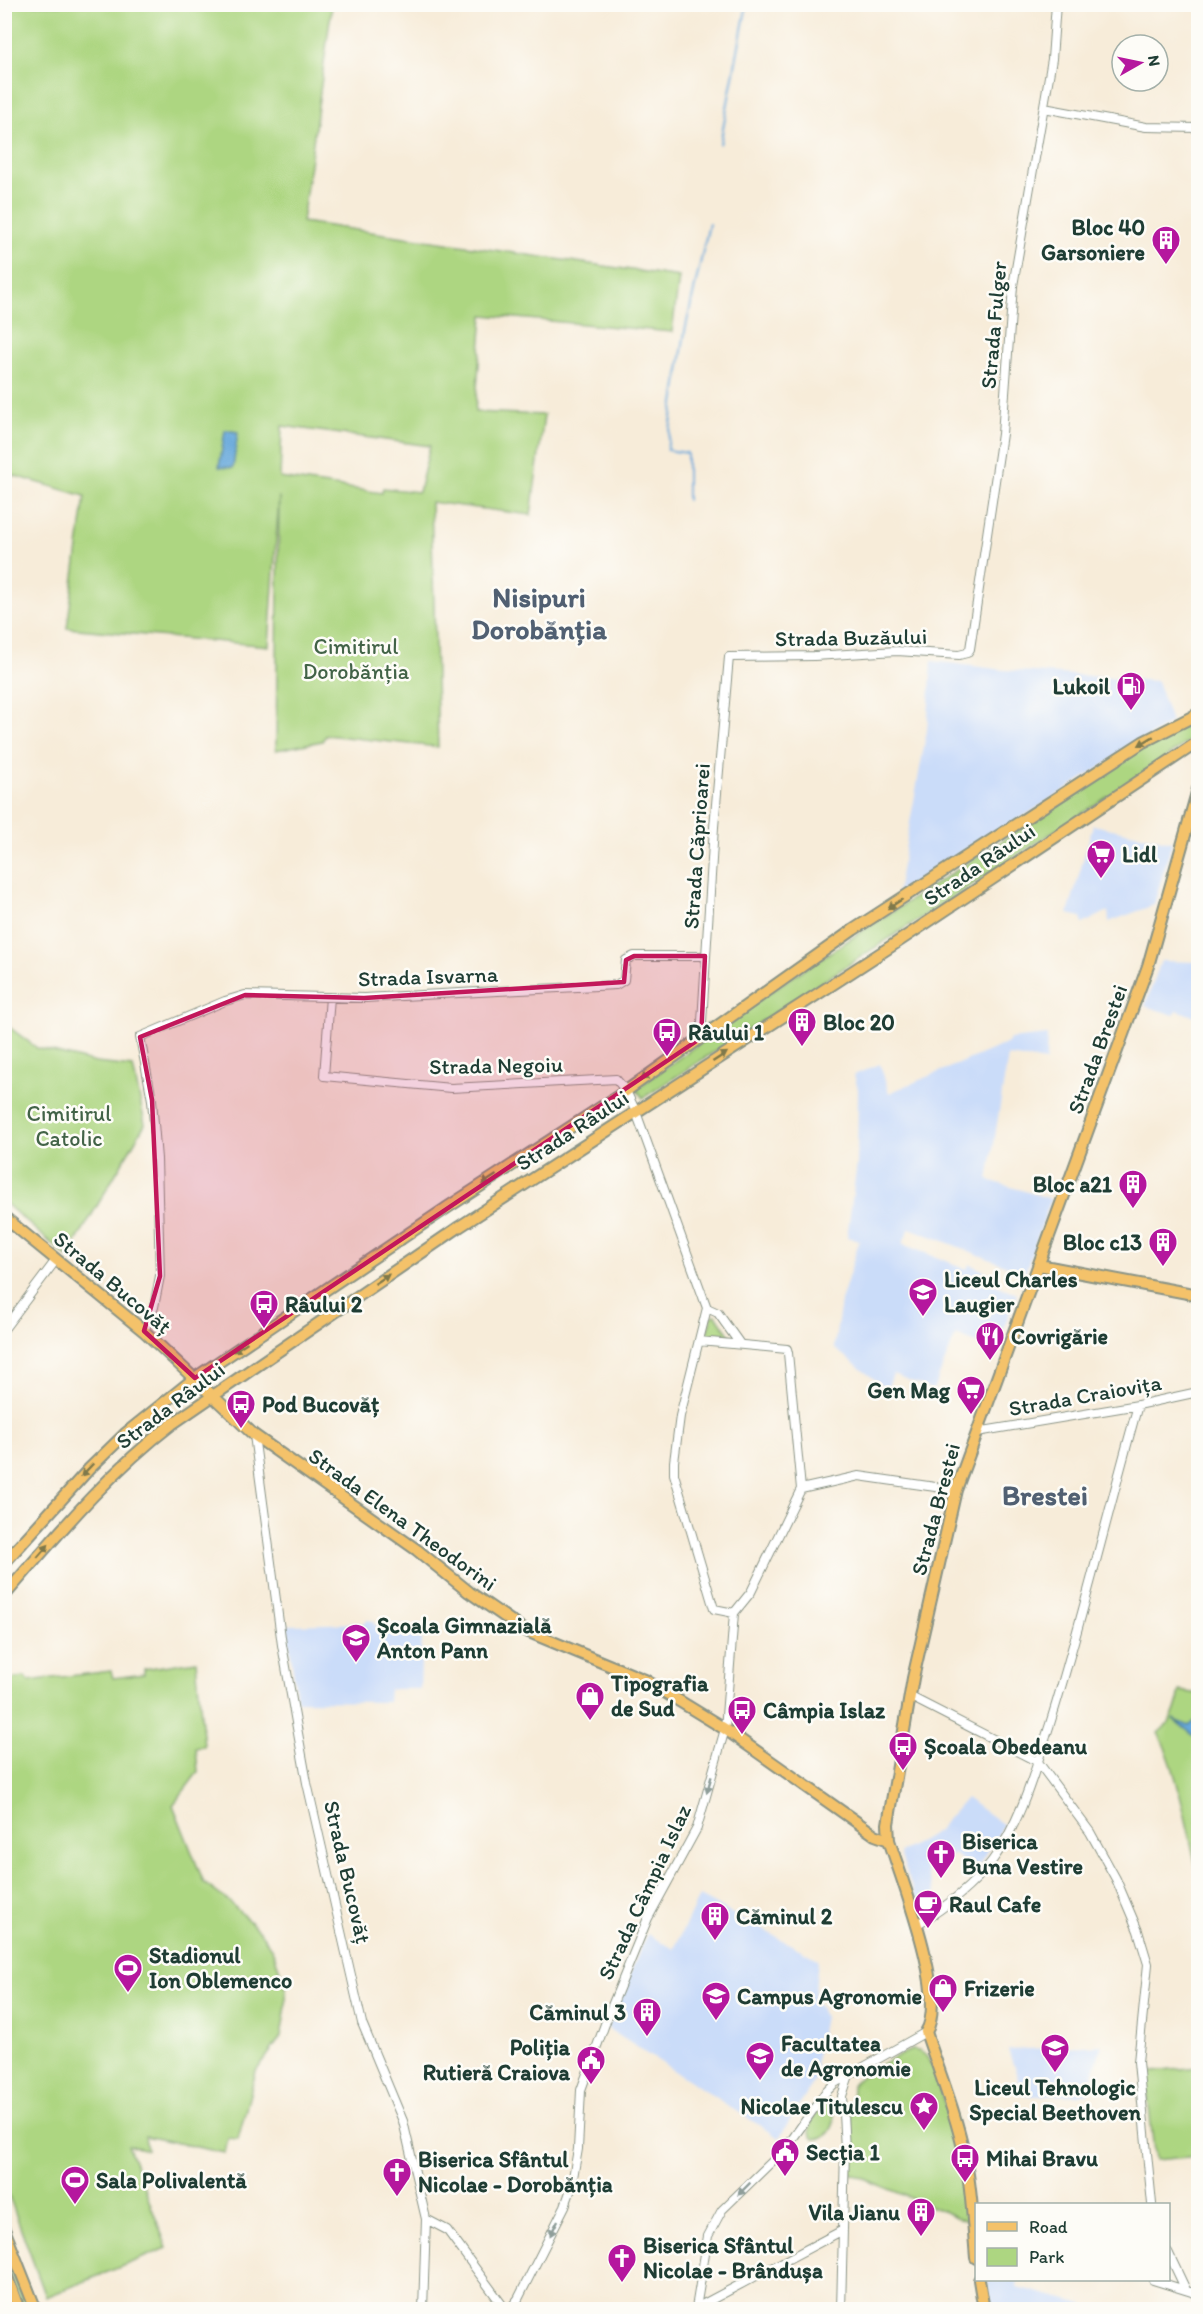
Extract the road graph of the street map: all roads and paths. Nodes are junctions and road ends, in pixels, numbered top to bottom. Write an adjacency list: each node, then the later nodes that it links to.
1 (1056, 4): 2 (street, Strada Fulger)
2 (1044, 108): 3 (street); 4 (street, Strada Fulger)
3 (1198, 128)
4 (970, 649): 5 (street, Strada Buzăului)
5 (729, 657): 9 (street, Strada Căprioarei)
6 (1198, 714): 11 (main road, Strada Râului, one-way to 11)
7 (1196, 746): 13 (main road, Strada Râului, one-way to 7)
8 (1198, 789): 16 (main road, Strada Brestei)
9 (705, 956): 10 (street, Strada Isvarna); 11 (street, Strada Căprioarei)
10 (330, 997): 12 (street, Strada Negoiu); 22 (street, Strada Isvarna)
11 (701, 1038): 12 (main road, Strada Râului, one-way to 12)
12 (626, 1090): 13 (street); 25 (main road, Strada Râului, one-way to 25)
13 (636, 1112): 19 (street); 27 (main road, Strada Râului, one-way to 13)
14 (4, 1217): 15 (main road, Strada Bucovăț)
15 (56, 1260): 21 (street); 22 (main road, Strada Bucovăț)
16 (1039, 1265): 17 (main road); 20 (main road, Strada Brestei)
17 (1065, 1270): 18 (main road); 20 (main road)
18 (1198, 1295)
19 (707, 1308): 23 (street); 24 (street)
20 (1018, 1324): 29 (main road, Strada Brestei)
21 (4, 1329)
22 (144, 1331): 25 (main road, Strada Bucovăț)
23 (699, 1341): 24 (street); 35 (street)
24 (740, 1344): 31 (street)
25 (195, 1378): 27 (main road, Strada Bucovăț); 33 (main road, Strada Râului, one-way to 33)
26 (1198, 1392): 28 (street, Strada Craiovița)
27 (212, 1395): 30 (main road, Strada Elena Theodorini); 34 (main road, Strada Râului, one-way to 27)
28 (1138, 1405): 29 (street, Strada Craiovița); 38 (street)
29 (977, 1432): 32 (main road, Strada Brestei)
30 (254, 1435): 37 (main road, Strada Elena Theodorini); 44 (street, Strada Bucovăț)
31 (801, 1489): 32 (street); 35 (street)
32 (956, 1490): 36 (main road, Strada Brestei)
33 (4, 1563)
34 (4, 1596)
35 (734, 1613): 37 (street, Strada Câmpia Islaz)
36 (909, 1696): 38 (street); 39 (main road, Strada Brestei)
37 (725, 1729): 39 (main road, Strada Elena Theodorini); 58 (street, Strada Câmpia Islaz, one-way to 58)
38 (1038, 1762): 40 (street); 43 (street)
39 (889, 1840): 40 (main road, Strada Brestei)
40 (916, 1925): 41 (main road, Strada Brestei)
41 (926, 2032): 42 (street); 45 (main road)
42 (850, 2074): 47 (street); 54 (street, one-way to 54)
43 (1152, 2203)
44 (426, 2219): 57 (street, Strada Bucovăț); 58 (street)
45 (975, 2219)
46 (4, 2229): 56 (main road)
47 (843, 2230): 54 (street); 59 (street)
48 (1170, 2256): 52 (street)
49 (4, 2269): 55 (main road)
50 (979, 2281): 60 (main road)
51 (1156, 2281): 52 (street)
52 (1186, 2290): 53 (street)
53 (1198, 2294)
54 (694, 2309)
55 (19, 2310)
56 (36, 2310)
57 (423, 2310)
58 (508, 2310)
59 (841, 2310)
60 (984, 2310)

